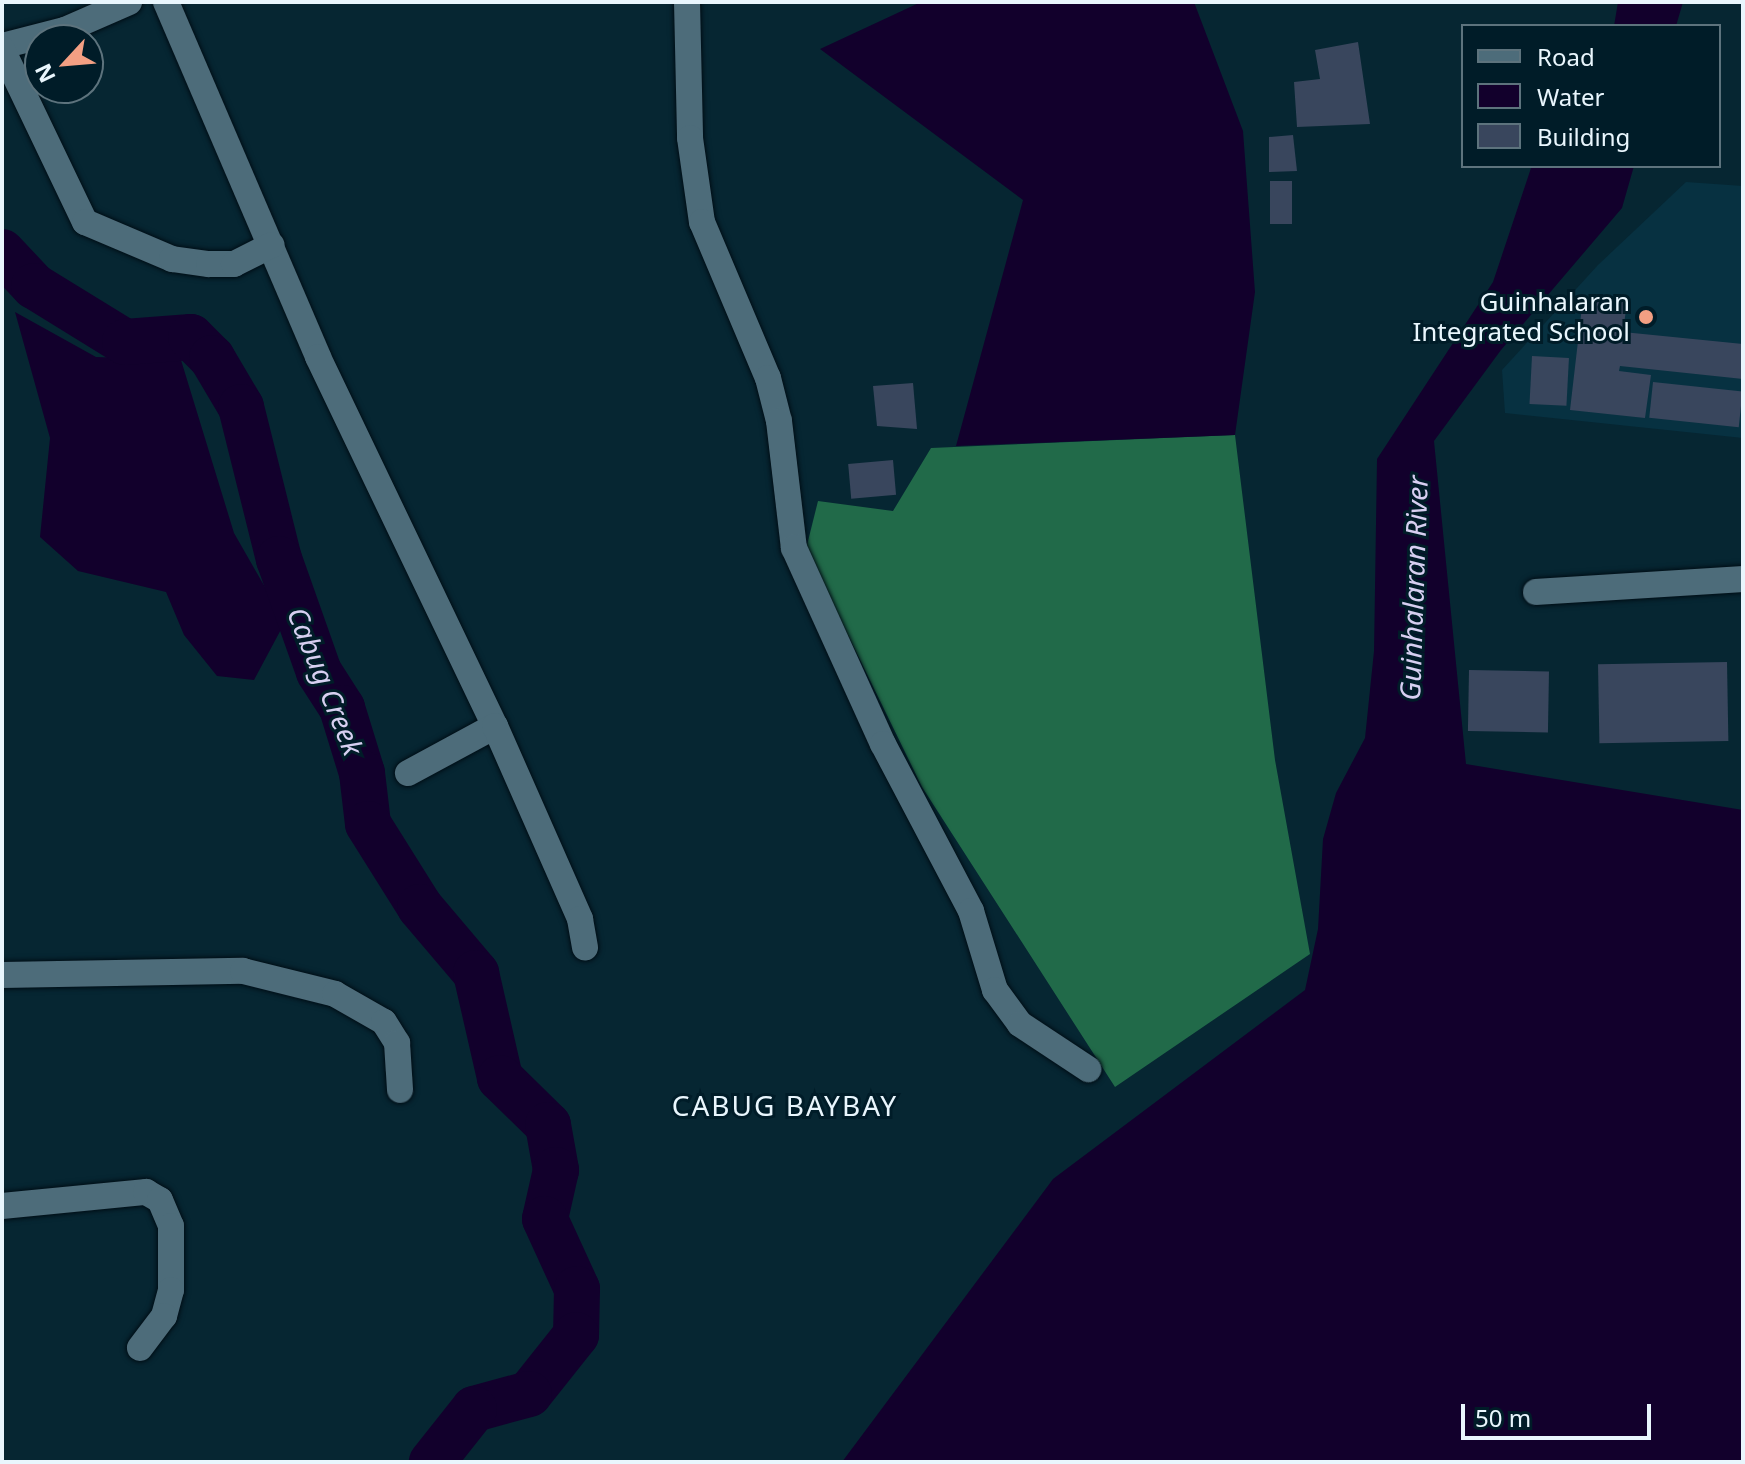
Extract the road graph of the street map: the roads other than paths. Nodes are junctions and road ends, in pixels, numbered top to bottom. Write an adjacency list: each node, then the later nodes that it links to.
1 (129, 2): 4 (street)
2 (166, 2): 5 (street)
3 (687, 2): 12 (street)
4 (2, 48): 5 (street)
5 (272, 245): 8 (street)
6 (1743, 579): 7 (street)
7 (1536, 592)
8 (495, 726): 9 (street); 10 (street)
9 (408, 773)
10 (585, 948)
11 (2, 975): 13 (street)
12 (1088, 1069)
13 (400, 1090)
14 (2, 1206): 15 (street)
15 (140, 1348)

